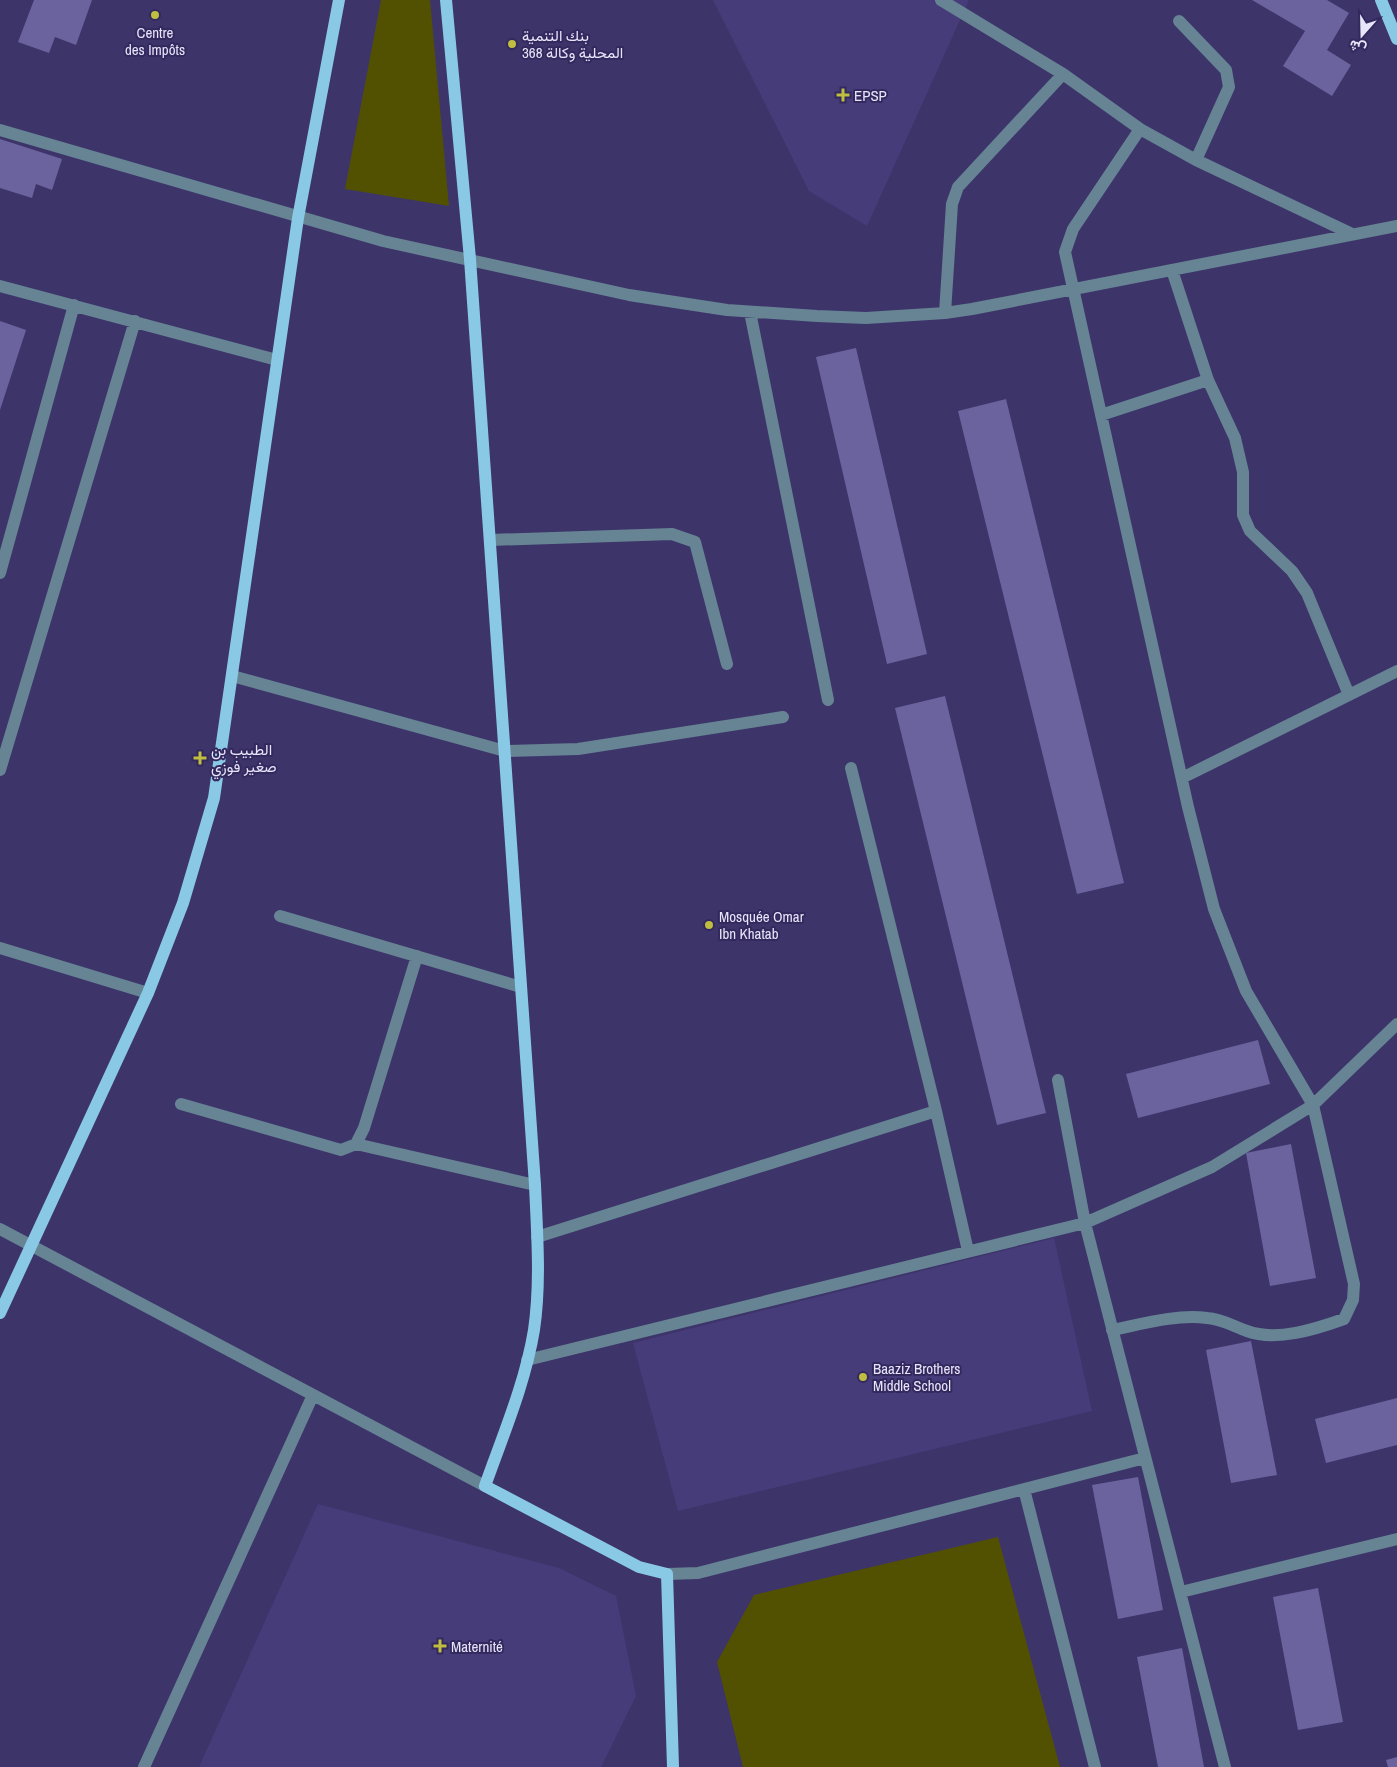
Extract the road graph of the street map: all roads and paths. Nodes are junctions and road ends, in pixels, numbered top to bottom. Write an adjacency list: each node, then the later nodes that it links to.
1 (339, 0): 11 (main road)
2 (446, 0): 14 (main road)
3 (941, 0): 7 (street)
4 (1381, 0): 6 (main road)
5 (1179, 21): 10 (street)
6 (1397, 39)
7 (1063, 74): 8 (street); 20 (street)
8 (1140, 128): 10 (street); 17 (street)
9 (0, 130): 11 (street)
10 (1196, 160): 13 (street)
11 (298, 218): 14 (street); 22 (main road)
12 (1397, 226): 13 (street)
13 (1352, 234): 15 (street)
14 (470, 259): 19 (street); 25 (main road)
15 (1172, 270): 17 (street); 23 (street)
16 (0, 286): 18 (street)
17 (1073, 290): 20 (street); 24 (street)
18 (74, 305): 21 (street); 26 (street)
19 (750, 312): 20 (street); 31 (street)
20 (945, 313)
21 (135, 321): 22 (street); 35 (street)
22 (277, 360): 29 (main road)
23 (1208, 380): 24 (street); 30 (street)
24 (1102, 415): 36 (street)
25 (490, 540): 27 (street); 33 (main road)
26 (0, 572)
27 (727, 664)
28 (1397, 671): 30 (street)
29 (232, 676): 33 (street); 41 (main road)
30 (1349, 695): 36 (street)
31 (828, 700)
32 (783, 717): 33 (street)
33 (505, 751): 40 (main road)
34 (851, 768): 46 (street)
35 (0, 770)
36 (1182, 778): 45 (street)
37 (280, 916): 39 (street)
38 (0, 948): 41 (street)
39 (417, 956): 40 (street); 47 (street)
40 (521, 987): 48 (main road)
41 (148, 993): 52 (main road)
42 (1397, 1024): 45 (street)
43 (1058, 1080): 49 (street)
44 (181, 1104): 47 (street)
45 (1313, 1105): 49 (street); 55 (street)
46 (936, 1111): 51 (street); 53 (street)
47 (356, 1144): 48 (street)
48 (535, 1185): 51 (main road)
49 (1084, 1223): 53 (street); 55 (street)
50 (0, 1229): 52 (street)
51 (537, 1236): 56 (main road)
52 (32, 1245): 54 (main road); 57 (street)
53 (968, 1251): 56 (street)
54 (0, 1313)
55 (1112, 1330): 58 (street)
56 (527, 1360): 59 (main road)
57 (313, 1395): 59 (street); 64 (street)
58 (1145, 1458): 60 (street); 63 (street)
59 (485, 1486): 62 (main road)
60 (1024, 1489): 62 (street); 66 (street)
61 (1397, 1539): 63 (street)
62 (667, 1574): 65 (main road)
63 (1181, 1592): 67 (street)
64 (144, 1767)
65 (673, 1767)
66 (1095, 1767)
67 (1226, 1767)

